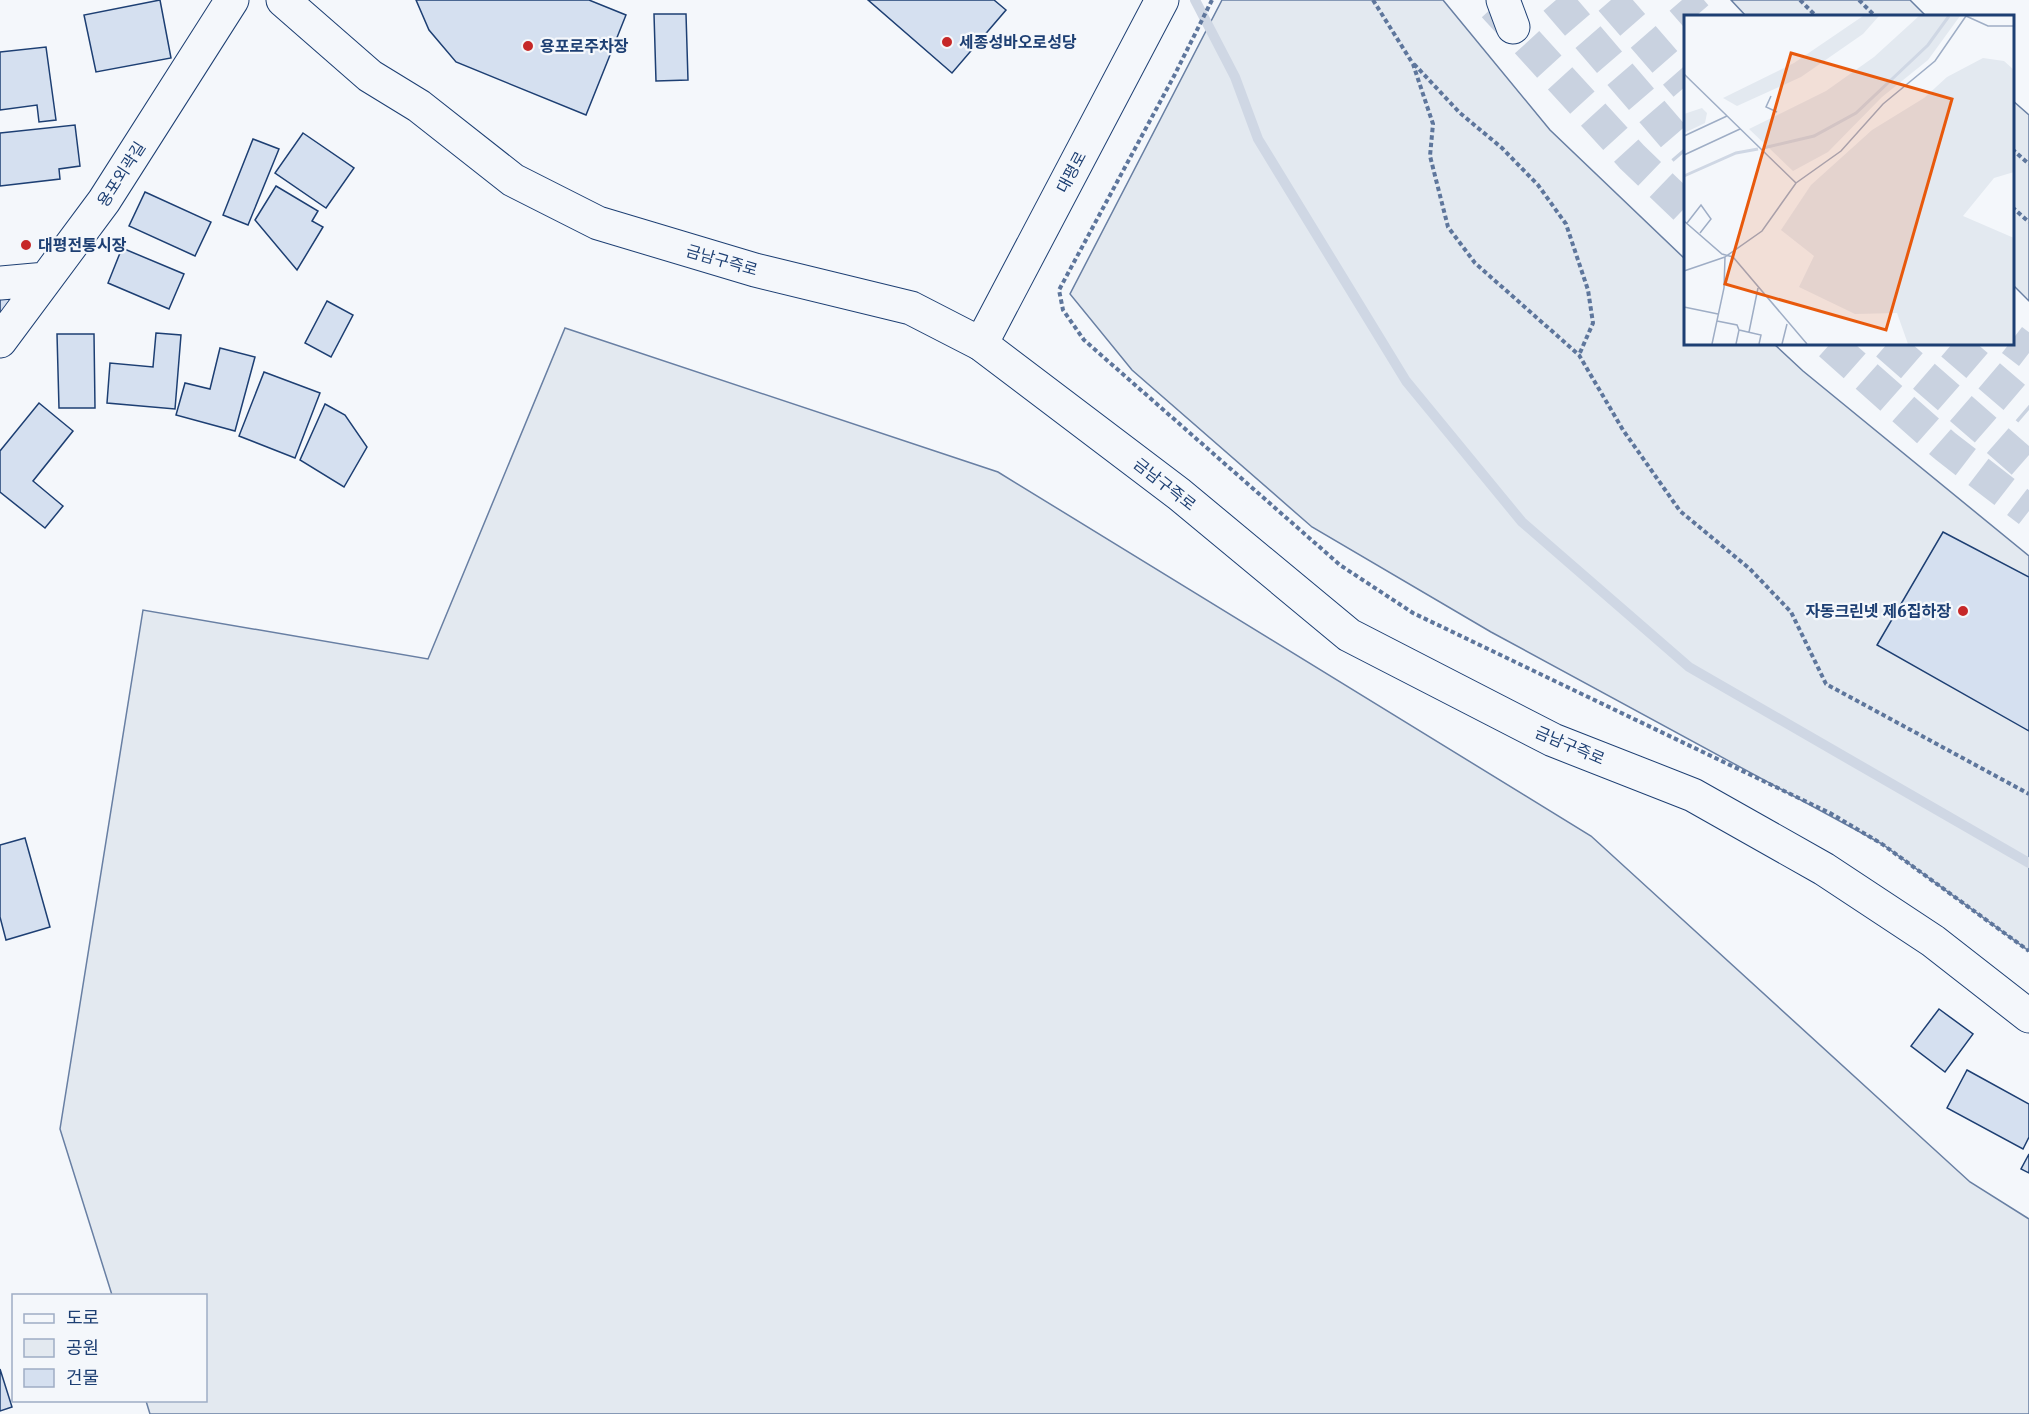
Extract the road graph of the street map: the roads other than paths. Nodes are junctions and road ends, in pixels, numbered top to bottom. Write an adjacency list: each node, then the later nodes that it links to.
1 (232, 0): 4 (main road, 용포외곽길)
2 (283, 0): 7 (main road, 금남구즉로)
3 (1162, 0): 7 (main road, 대평로)
4 (46, 279): 5 (main road); 6 (main road, 용포외곽길)
5 (0, 283)
6 (0, 341)
7 (981, 344): 8 (main road, 금남구즉로)
8 (2029, 1016)

